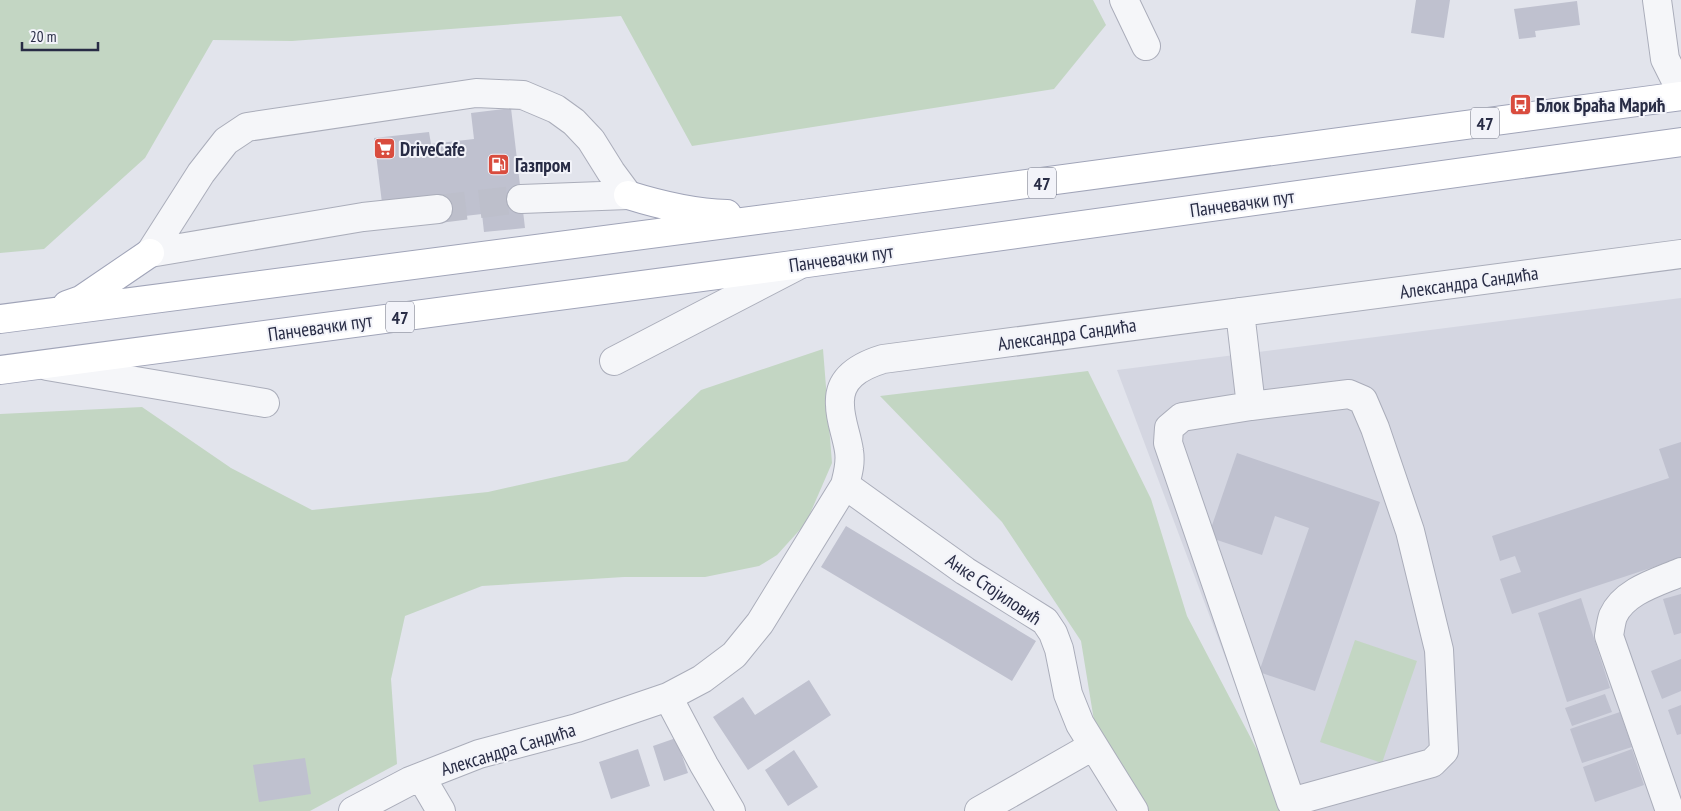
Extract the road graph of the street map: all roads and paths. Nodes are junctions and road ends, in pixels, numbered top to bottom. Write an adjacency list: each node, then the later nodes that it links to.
1 (1124, 0): 3 (street)
2 (1657, 0): 4 (street)
3 (1146, 46)
4 (1681, 91)
5 (1681, 96): 10 (main road, 47)
6 (1681, 142): 13 (main road, Панчевачки пут / 47)
7 (628, 195): 8 (street); 10 (main road); 11 (street)
8 (521, 199)
9 (438, 209): 11 (street)
10 (796, 216): 15 (main road, 47)
11 (150, 253): 15 (main road)
12 (1681, 254): 14 (street, Александра Сандића)
13 (800, 264): 17 (street); 18 (main road, Панчевачки пут / 47)
14 (1240, 312): 21 (street); 22 (street, Александра Сандића)
15 (40, 315): 16 (main road, 47)
16 (0, 319)
17 (614, 361)
18 (38, 365): 19 (main road, Панчевачки пут / 47); 20 (street)
19 (0, 370)
20 (265, 403)
21 (1251, 406): 21 (street)
22 (845, 485): 24 (street, Александра Сандића); 25 (street, Анке Стојиловић)
23 (1681, 572): 32 (street)
24 (668, 697): 26 (street, Александра Сандића); 29 (street)
25 (1093, 746): 30 (street); 31 (street, Анке Стојиловић)
26 (421, 777): 27 (street, Александра Сандића); 28 (street)
27 (353, 811)
28 (441, 811)
29 (731, 811)
30 (979, 811)
31 (1134, 811)
32 (1670, 811)

